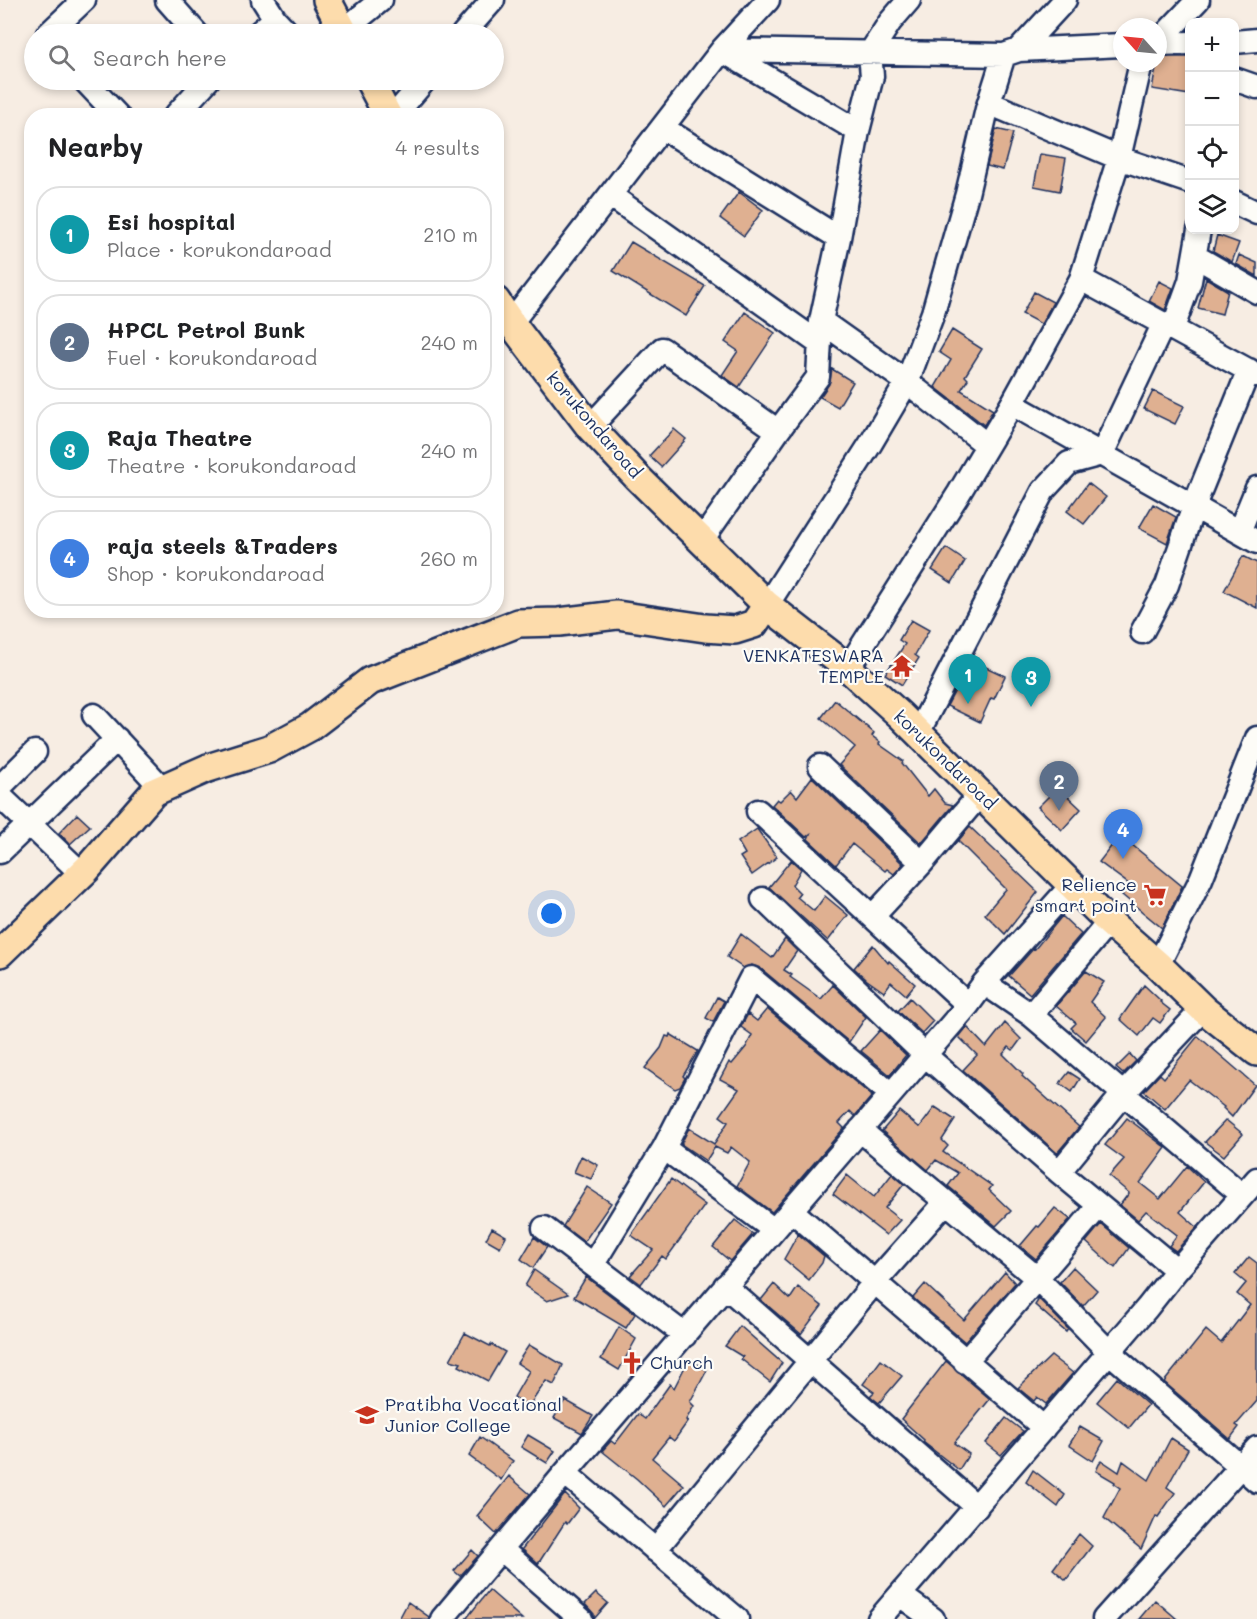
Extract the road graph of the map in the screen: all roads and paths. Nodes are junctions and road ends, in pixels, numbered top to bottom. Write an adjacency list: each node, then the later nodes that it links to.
1 (84, 0): 10 (street)
2 (167, 0): 11 (street)
3 (327, 0): 12 (main road)
4 (381, 0): 13 (street)
5 (493, 0): 14 (street)
6 (768, 0): 21 (street)
7 (909, 0): 23 (street)
8 (1065, 0): 22 (street)
9 (1198, 0): 15 (street)
10 (59, 24)
11 (188, 24)
12 (339, 24)
13 (354, 24)
14 (473, 24)
15 (1167, 33)
16 (1257, 40): 17 (street)
17 (1239, 42)
18 (1167, 43): 19 (street)
19 (1185, 43)
20 (1113, 46): 22 (street)
21 (722, 50): 23 (street); 36 (street); 37 (street)
22 (1012, 52): 23 (street); 31 (street)
23 (870, 53): 37 (street)
24 (1139, 72): 38 (street)
25 (1239, 81): 26 (street)
26 (1257, 87)
27 (93, 90): 32 (street)
28 (199, 90): 33 (street)
29 (374, 90): 34 (main road)
30 (416, 90): 35 (street)
31 (989, 103): 38 (street); 53 (street)
32 (110, 108)
33 (182, 108)
34 (384, 108)
35 (401, 108)
36 (663, 128): 40 (street); 44 (street)
37 (858, 131): 44 (street)
38 (1119, 158): 39 (street); 46 (street)
39 (1185, 180)
40 (610, 195): 48 (street); 51 (street)
41 (1239, 204): 42 (street)
42 (1257, 213)
43 (1198, 234): 45 (street)
44 (839, 238): 51 (street)
45 (1195, 256): 47 (street); 50 (street)
46 (1081, 279): 50 (street); 54 (street)
47 (1257, 292)
48 (504, 311)
49 (504, 313): 55 (main road, korukondaroad)
50 (1168, 326): 52 (street); 58 (street)
51 (820, 333): 53 (street); 56 (street)
52 (1253, 373): 60 (street)
53 (907, 382): 57 (street); 63 (street)
54 (1012, 404): 57 (street); 58 (street)
55 (590, 427): 56 (street); 62 (main road, korukondaroad)
56 (778, 431): 62 (street)
57 (987, 445): 65 (street)
58 (1102, 454): 60 (street); 67 (street)
59 (1257, 488): 61 (street)
60 (1194, 506): 61 (street); 64 (street)
61 (1248, 537)
62 (702, 540): 63 (main road, korukondaroad)
63 (767, 605): 65 (main road, korukondaroad); 74 (main road)
64 (1142, 632)
65 (848, 668): 67 (main road, korukondaroad)
66 (94, 715): 69 (street)
67 (918, 733): 75 (main road, korukondaroad)
68 (1257, 738): 72 (street)
69 (117, 739): 74 (street); 78 (street)
70 (35, 752): 73 (street)
71 (820, 766): 80 (street)
72 (1249, 786): 87 (street)
73 (0, 787)
74 (161, 787): 81 (main road)
75 (980, 794): 80 (street); 82 (main road, korukondaroad)
76 (0, 795): 78 (street)
77 (758, 811): 84 (street)
78 (29, 823): 79 (street); 81 (street)
79 (0, 852)
80 (922, 863): 84 (street)
81 (82, 874): 86 (main road)
82 (1072, 885): 85 (main road, korukondaroad); 88 (street)
83 (763, 899): 93 (street)
84 (873, 916): 89 (street)
85 (1109, 922): 87 (main road, korukondaroad); 91 (street)
86 (0, 953)
87 (1158, 965): 90 (main road, korukondaroad)
88 (984, 983): 89 (street); 91 (street)
89 (968, 1005): 93 (street)
90 (1203, 1009): 92 (main road, korukondaroad); 95 (street)
91 (1031, 1015): 95 (street)
92 (1257, 1052)
93 (925, 1055): 94 (street); 98 (street)
94 (891, 1094): 96 (street); 97 (street)
95 (1123, 1095): 98 (street); 99 (street)
96 (860, 1130): 100 (street); 102 (street)
97 (664, 1148): 104 (street); 105 (street)
98 (1059, 1172): 101 (street)
99 (1249, 1187): 106 (street)
100 (946, 1202): 107 (street); 108 (street)
101 (1099, 1206): 106 (street); 107 (street)
102 (791, 1210): 104 (street); 108 (street)
103 (544, 1228): 105 (street)
104 (774, 1230): 109 (street)
105 (592, 1264): 110 (street)
106 (1177, 1270): 111 (street)
107 (1038, 1278): 111 (street); 113 (street)
108 (874, 1283): 112 (street); 113 (street)
109 (725, 1287): 110 (street); 112 (street)
110 (685, 1335): 116 (street)
111 (1109, 1352): 114 (street); 117 (street)
112 (811, 1360): 118 (street); 120 (street)
113 (965, 1362): 114 (street)
114 (1044, 1428): 118 (street)
115 (1257, 1448): 117 (street)
116 (565, 1473): 119 (street); 120 (street)
117 (1249, 1474): 127 (street)
118 (977, 1507): 121 (street)
119 (501, 1549): 122 (street); 123 (street)
120 (655, 1550): 124 (street)
121 (900, 1595): 125 (street); 126 (street)
122 (579, 1618)
123 (442, 1619)
124 (737, 1619)
125 (879, 1619)
126 (933, 1619)
127 (1104, 1619)

